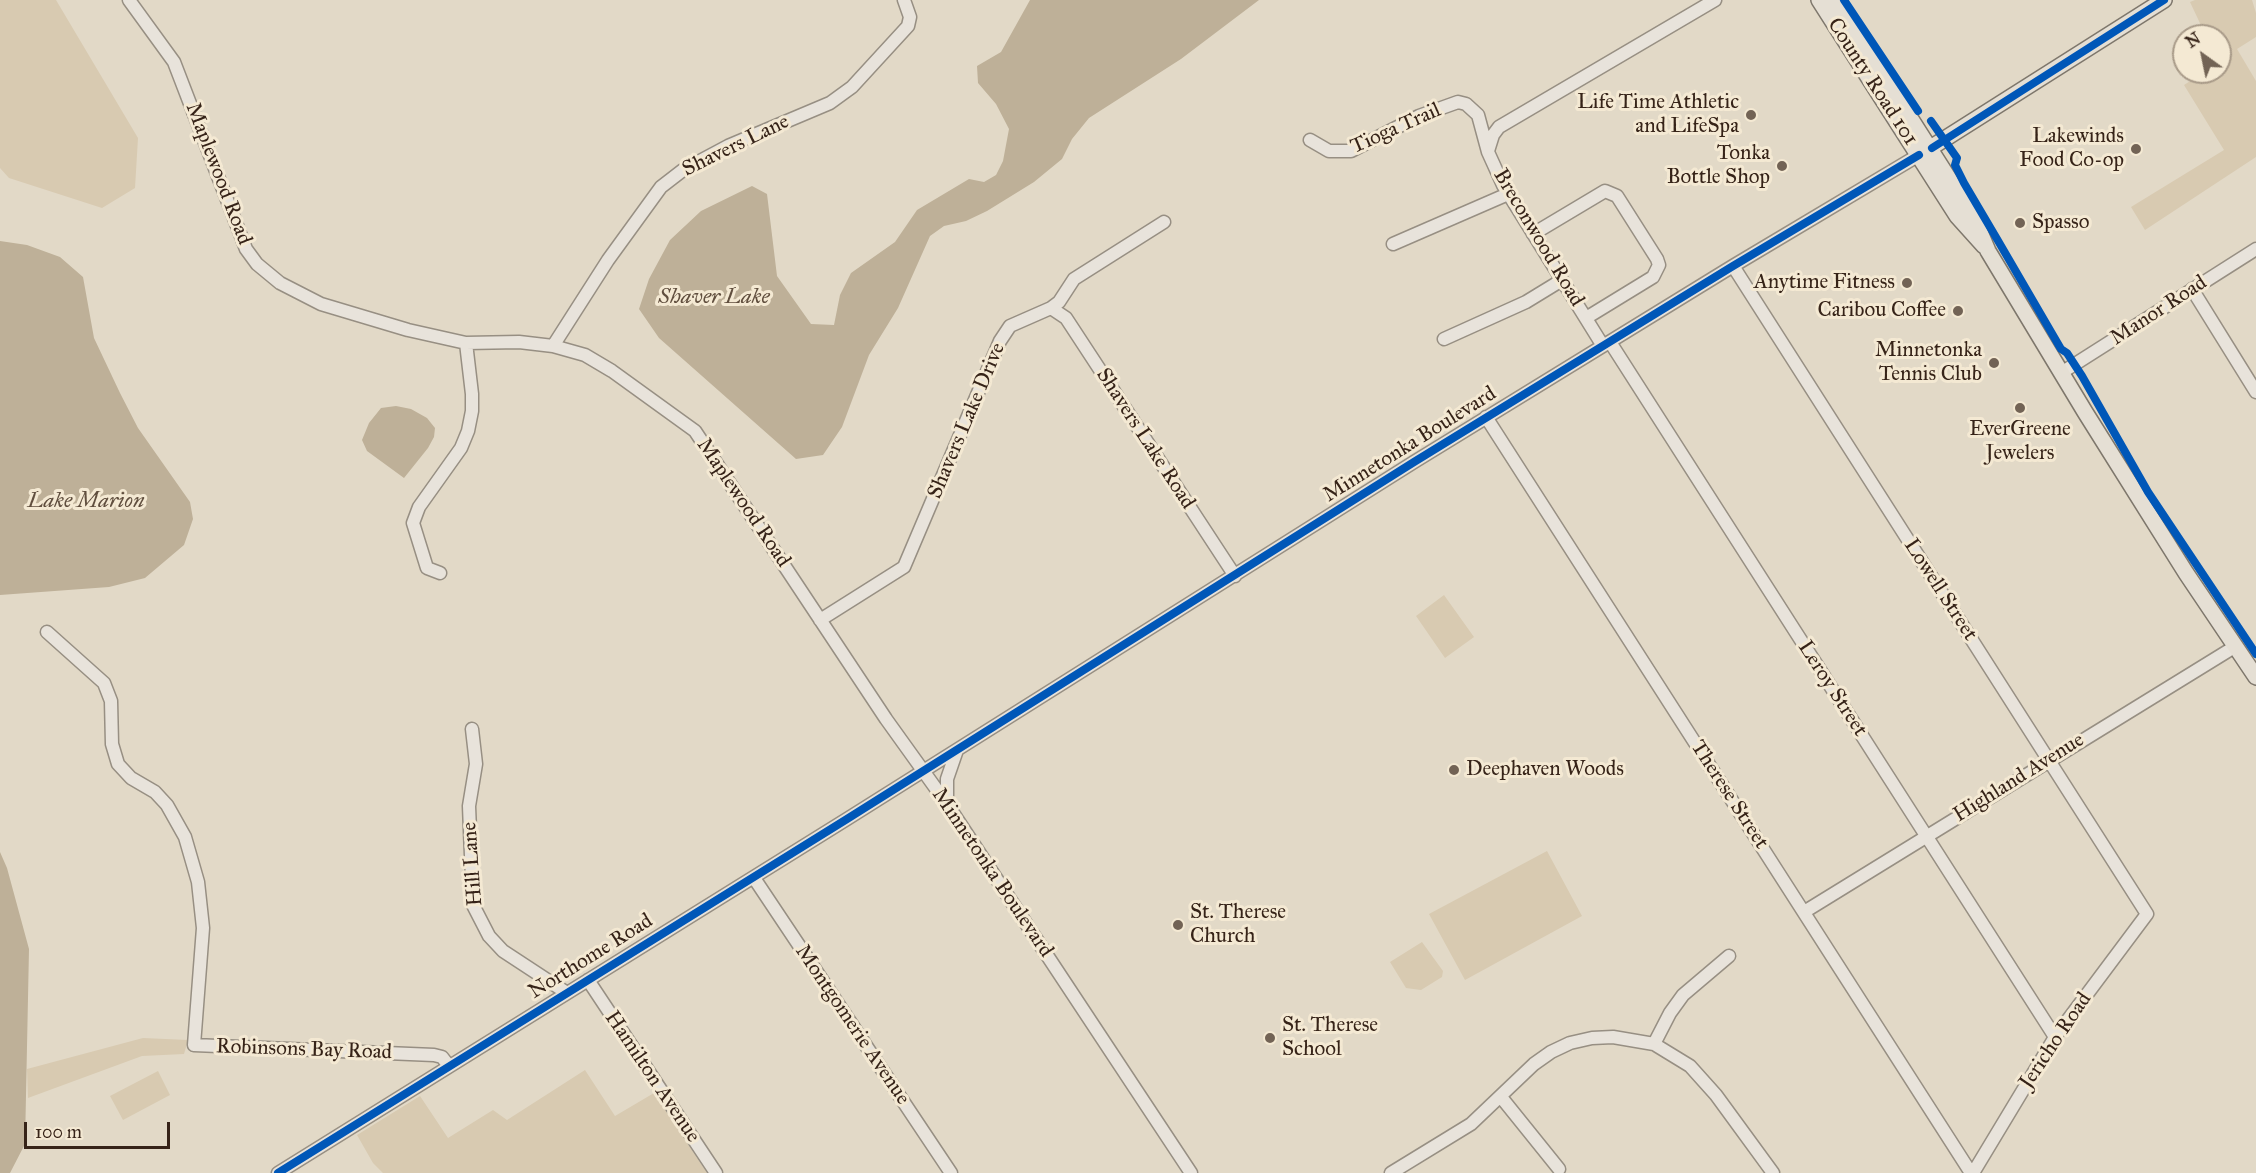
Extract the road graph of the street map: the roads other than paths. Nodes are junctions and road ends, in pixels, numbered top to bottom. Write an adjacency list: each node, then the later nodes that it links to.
1 (129, 0): 23 (street, Maplewood Road)
2 (904, 0): 25 (street, Shavers Lane)
3 (1715, 0): 8 (street)
4 (1819, 0): 11 (main road, County Road 101)
5 (2164, 0): 11 (main road, Minnetonka Boulevard)
6 (1841, 2): 11 (main road, County Road 101)
7 (1478, 115): 8 (street); 9 (street, Tioga Trail); 10 (street)
8 (1499, 127): 10 (street, Breconwood Road)
9 (1310, 140)
10 (1488, 152): 12 (street, Breconwood Road)
11 (1925, 152): 17 (street, Minnetonka Boulevard); 26 (main road, County Road 101)
12 (1508, 194): 14 (street, Breconwood Road); 15 (street)
13 (1164, 222): 20 (street, Shavers Lake Drive)
14 (1533, 234): 18 (street, Breconwood Road); 21 (street)
15 (1393, 244)
16 (2256, 249): 19 (street, Manor Road)
17 (1733, 266): 24 (street, Minnetonka Boulevard); 37 (street, Lowell Street)
18 (1562, 280): 21 (street, Breconwood Road); 22 (street)
19 (2192, 289): 26 (street, Manor Road); 27 (street)
20 (1051, 308): 30 (street, Shavers Lake Road); 31 (street, Shavers Lake Drive)
21 (1586, 318): 24 (street, Breconwood Road)
22 (1444, 339)
23 (466, 343): 25 (street, Maplewood Road); 29 (street)
24 (1606, 344): 28 (street, Minnetonka Boulevard); 40 (street, Leroy Street)
25 (553, 346): 31 (street, Maplewood Road)
26 (2061, 373): 33 (main road, County Road 101)
27 (2256, 392)
28 (1486, 417): 30 (street, Minnetonka Boulevard); 42 (street, Therese Street)
29 (440, 573)
30 (1234, 576): 36 (street, Minnetonka Boulevard)
31 (820, 620): 38 (street, Maplewood Road)
32 (47, 632): 49 (street, Robinsons Bay Road)
33 (2236, 646): 34 (main road, County Road 101); 37 (street, Highland Avenue)
34 (2256, 677)
35 (472, 729): 46 (street, Hill Lane)
36 (957, 750): 38 (street, Minnetonka Boulevard); 39 (street)
37 (2049, 759): 40 (street, Highland Avenue); 43 (street, Lowell Street)
38 (923, 771): 39 (street, Minnetonka Boulevard); 41 (street, Northome Road)
39 (947, 804): 55 (street, Minnetonka Boulevard)
40 (1926, 836): 42 (street, Highland Avenue); 47 (street, Leroy Street)
41 (754, 878): 45 (street, Northome Road); 54 (street, Montgomerie Avenue)
42 (1804, 912): 58 (street, Therese Street)
43 (2147, 914): 47 (street, Jericho Road)
44 (1729, 956): 48 (street)
45 (588, 980): 46 (street, Northome Road); 53 (street, Hamilton Avenue)
46 (567, 993): 49 (street, Northome Road)
47 (2055, 1037): 58 (street, Jericho Road)
48 (1654, 1044): 50 (street); 57 (street)
49 (449, 1066): 52 (street, Northome Road)
50 (1501, 1097): 51 (street); 56 (street)
51 (1559, 1169)
52 (278, 1173)
53 (716, 1173)
54 (951, 1173)
55 (1191, 1173)
56 (1390, 1173)
57 (1773, 1173)
58 (1972, 1173)

